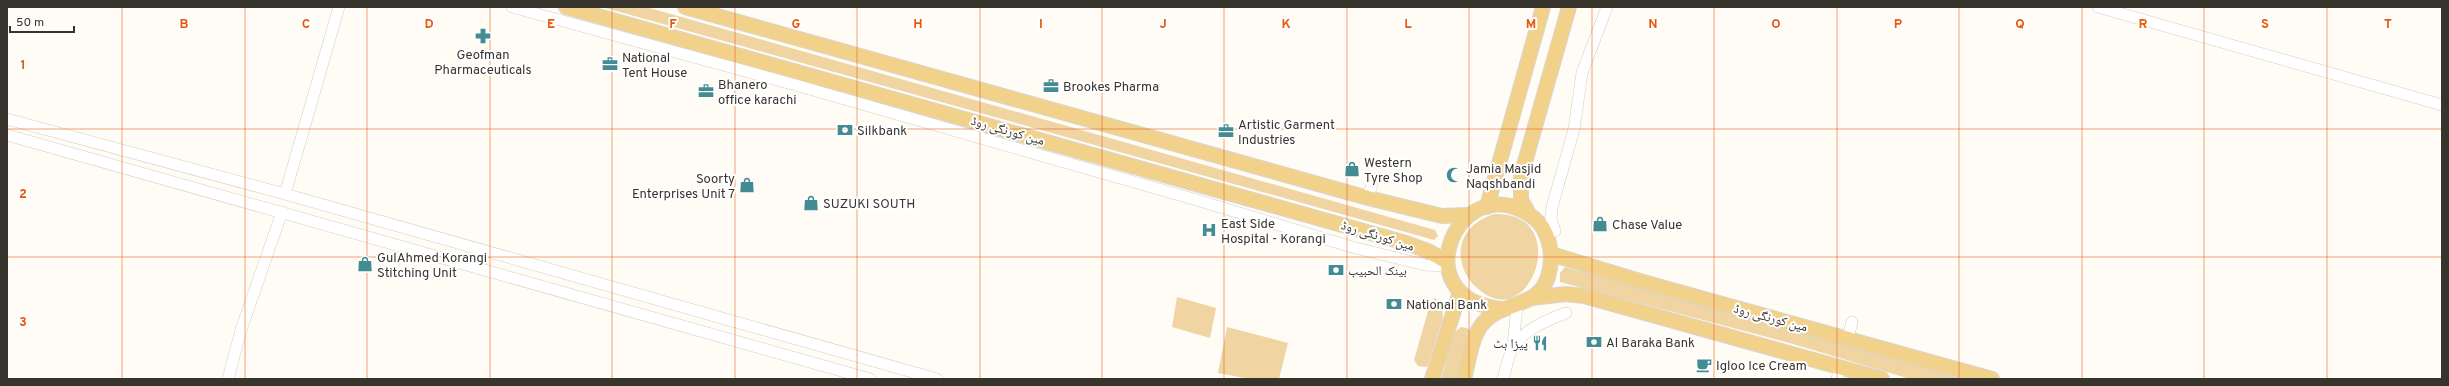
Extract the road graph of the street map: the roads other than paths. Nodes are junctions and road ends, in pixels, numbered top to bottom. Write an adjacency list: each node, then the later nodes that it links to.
1 (339, 7): 14 (street)
2 (512, 7): 22 (street)
3 (566, 7): 16 (main road, مین کورنگی روڈ)
4 (685, 7): 15 (main road)
5 (1543, 7): 18 (main road)
6 (1568, 7): 20 (main road)
7 (1607, 7): 20 (street)
8 (2098, 7): 9 (street)
9 (2442, 105)
10 (7, 119): 13 (street)
11 (7, 135): 17 (street)
12 (1372, 184): 15 (street)
13 (270, 190): 14 (street); 17 (street)
14 (285, 194): 26 (street)
15 (1368, 198): 21 (main road)
16 (1258, 200): 22 (street); 24 (main road, مین کورنگی روڈ)
17 (265, 207): 19 (street)
18 (1487, 207): 20 (main road); 21 (main road)
19 (282, 212): 31 (street); 40 (street)
20 (1529, 214): 23 (main road)
21 (1468, 215): 24 (main road)
22 (1252, 216): 24 (street)
23 (1551, 254): 27 (main road); 34 (main road, مین کورنگی روڈ)
24 (1448, 264): 25 (main road)
25 (1460, 292): 29 (main road); 43 (main road)
26 (648, 298): 31 (street); 33 (street)
27 (1532, 298): 28 (main road); 39 (main road)
28 (1517, 306): 29 (main road); 36 (street)
29 (1502, 309): 44 (main road)
30 (1566, 313): 36 (street)
31 (644, 315): 35 (street)
32 (1852, 322): 34 (street)
33 (755, 327): 35 (street); 37 (street)
34 (1848, 338): 47 (main road, مین کورنگی روڈ)
35 (750, 345): 38 (street)
36 (1513, 347): 45 (street)
37 (851, 355): 38 (street); 42 (street)
38 (846, 372): 41 (street)
39 (1839, 373): 46 (main road)
40 (228, 379)
41 (870, 379)
42 (938, 379)
43 (1432, 379)
44 (1464, 379)
45 (1503, 379)
46 (1882, 379)
47 (1992, 379)

